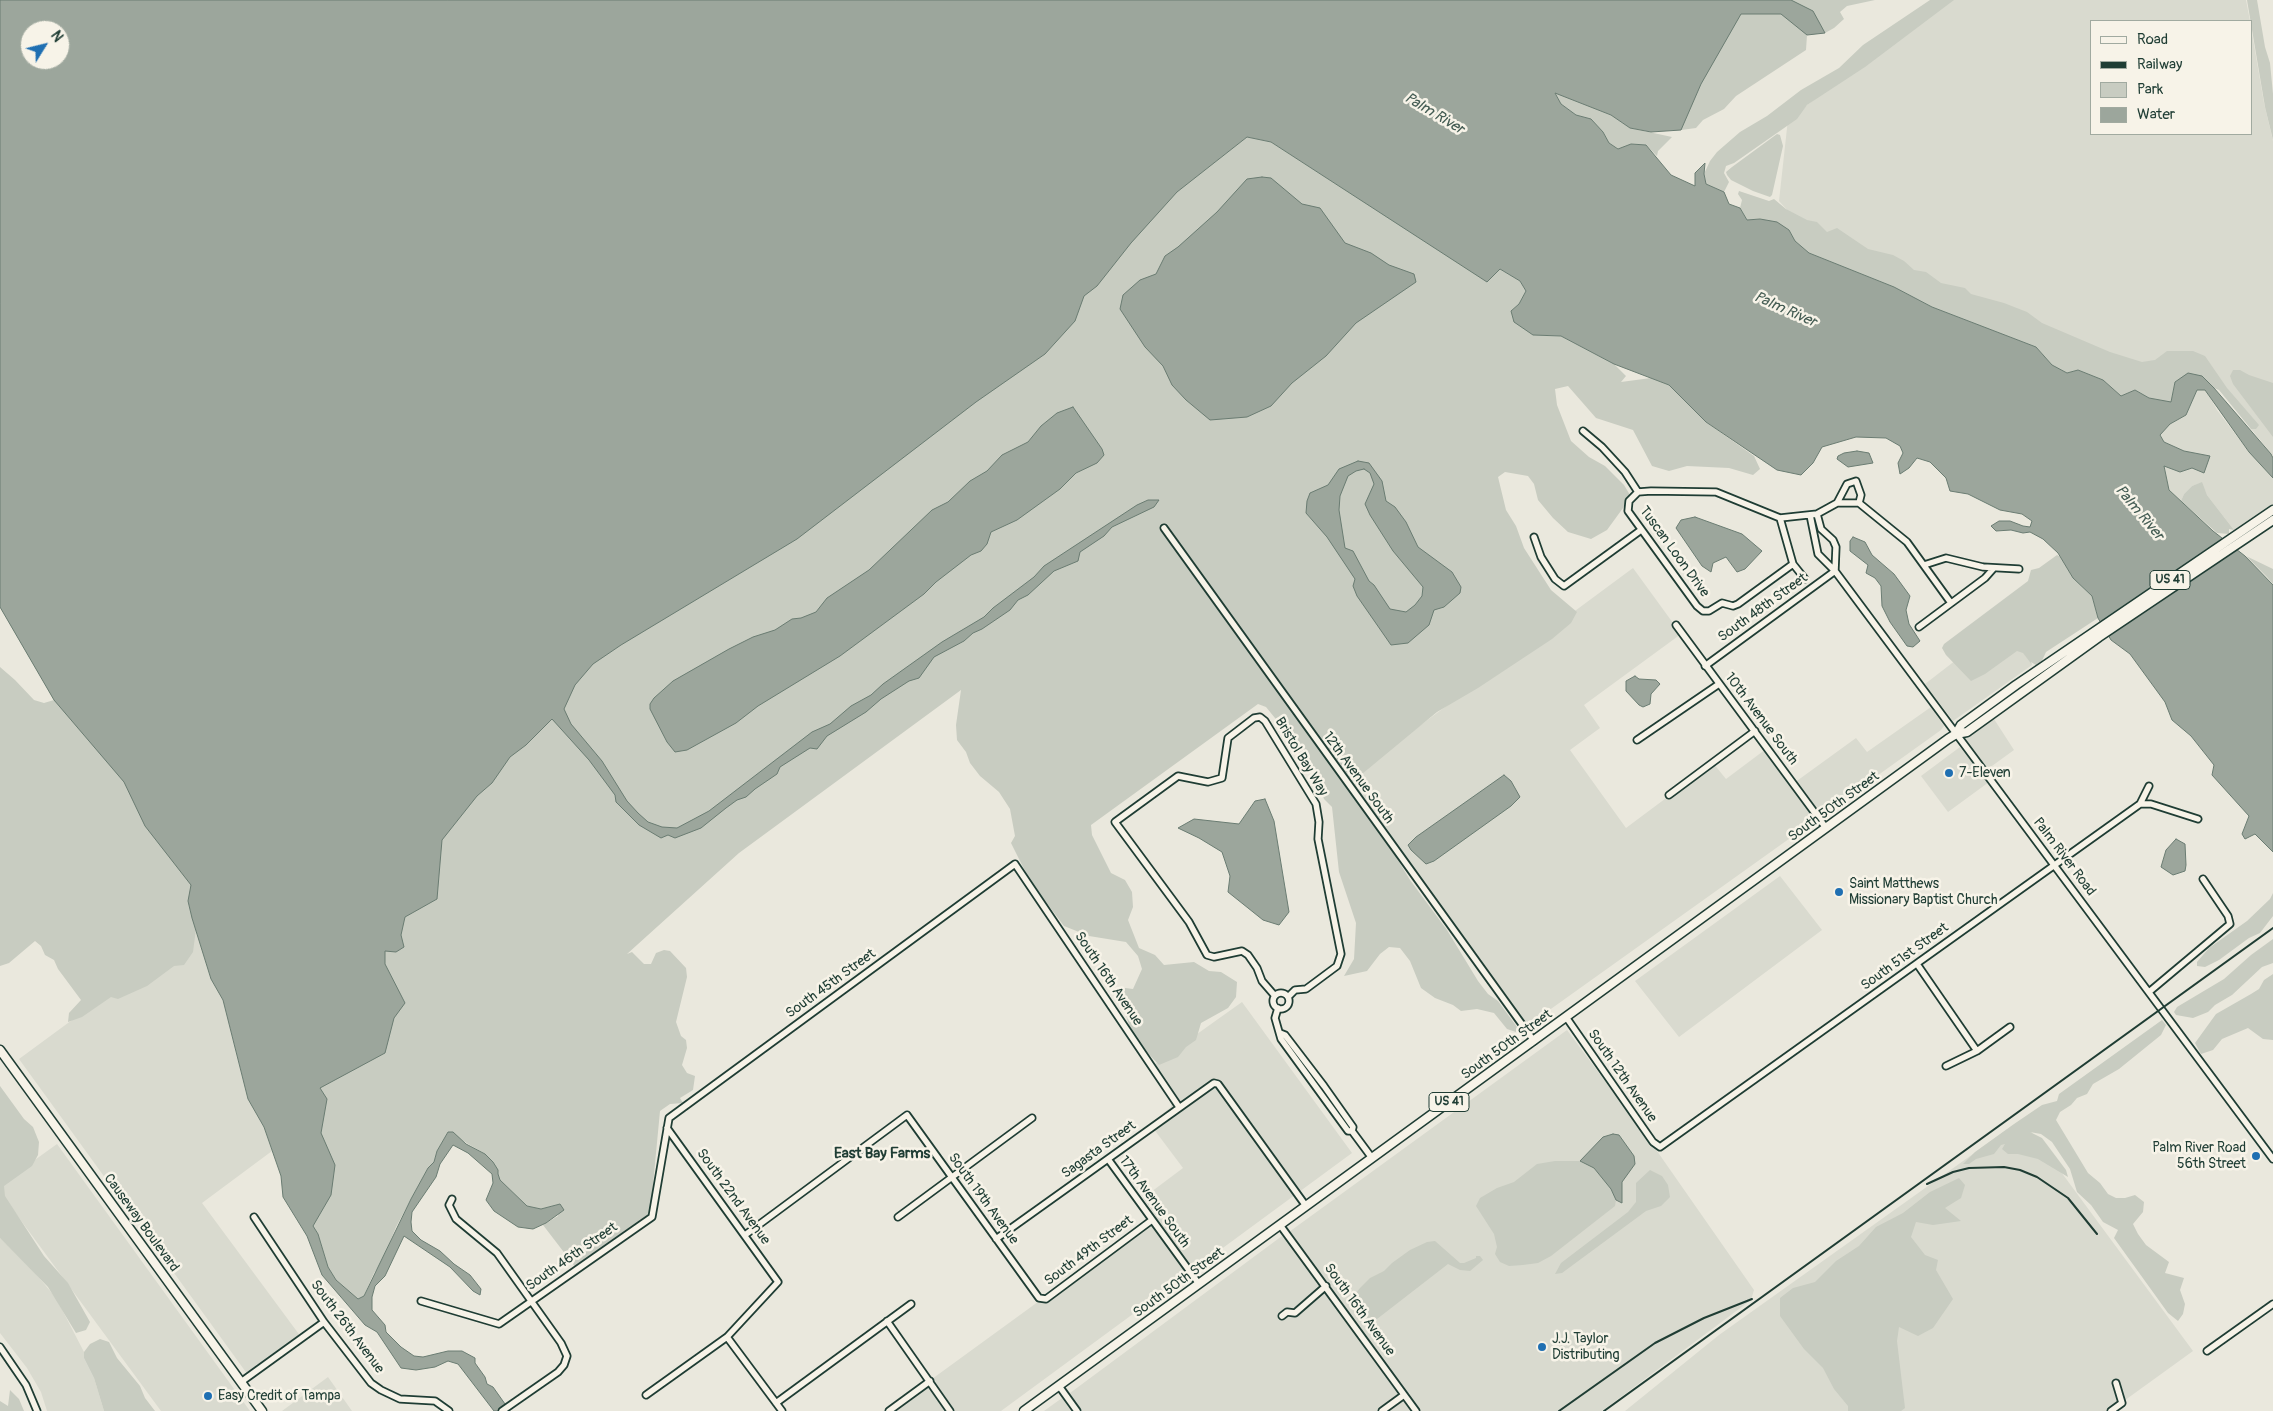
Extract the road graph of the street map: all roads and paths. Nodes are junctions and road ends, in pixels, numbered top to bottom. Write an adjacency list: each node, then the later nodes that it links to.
1 (1583, 431): 2 (street)
2 (1638, 492): 8 (street, Tuscan Loon Drive); 11 (street, Tuscan Loon Drive)
3 (1837, 502): 4 (street); 4 (street, Tuscan Loon Drive); 6 (street, Tuscan Loon Drive)
4 (1859, 504): 17 (street)
5 (2273, 510): 12 (main road, South 50th Street / US 41)
6 (1818, 514): 7 (street, Tuscan Loon Drive); 13 (street)
7 (1810, 516): 8 (street, Tuscan Loon Drive); 14 (street, Palm River Road)
8 (1780, 518): 16 (street)
9 (2273, 520): 12 (main road, South 50th Street / US 41)
10 (1164, 528): 45 (street, 12th Avenue South)
11 (1641, 530): 15 (street); 16 (street, Tuscan Loon Drive)
12 (2248, 531): 28 (main road, South 50th Street / US 41)
13 (1824, 533): 14 (street); 20 (street)
14 (1814, 536): 20 (street, Palm River Road)
15 (1534, 537)
16 (1794, 564): 21 (street)
17 (1924, 565): 18 (street); 22 (street)
18 (1993, 569): 19 (street); 22 (street)
19 (2019, 569)
20 (1836, 571): 25 (street, South 48th Street); 28 (street, Palm River Road)
21 (1805, 579)
22 (1951, 603): 24 (street)
23 (1676, 625): 25 (street, 10th Avenue South)
24 (1919, 627)
25 (1705, 666): 26 (street, 10th Avenue South)
26 (1719, 684): 27 (street, 10th Avenue South); 29 (street)
27 (1755, 731): 31 (street); 34 (street, 10th Avenue South)
28 (1956, 734): 34 (main road, South 50th Street / US 41); 36 (street, Palm River Road)
29 (1637, 740)
30 (2149, 786): 32 (street)
31 (1669, 796)
32 (2140, 804): 33 (street); 36 (street, South 51st Street)
33 (2198, 819)
34 (1826, 828): 43 (main road, South 50th Street / US 41)
35 (1015, 864): 49 (street, South 16th Avenue); 51 (street, South 45th Street)
36 (2055, 865): 38 (street, South 51st Street); 39 (street, Palm River Road)
37 (2203, 879): 39 (street)
38 (1917, 964): 47 (street); 52 (street, South 51st Street)
39 (2149, 992): 55 (street, Palm River Road)
40 (1275, 996): 41 (street); 41 (street, Bristol Bay Way); 42 (street)
41 (1288, 997): 42 (street)
42 (1278, 1008): 53 (street)
43 (1566, 1017): 45 (main road, South 50th Street / US 41); 52 (street, South 12th Avenue)
44 (2010, 1027): 47 (street)
45 (1534, 1041): 53 (main road, South 50th Street / US 41)
46 (0, 1050): 79 (main road, Causeway Boulevard)
47 (1977, 1051): 48 (street)
48 (1946, 1066)
49 (1179, 1108): 54 (street, Sagasta Street); 58 (street, Sagasta Street)
50 (1032, 1118): 56 (street)
51 (667, 1128): 63 (street, South 22nd Avenue); 69 (street, South 46th Street)
52 (1660, 1147)
53 (1372, 1158): 58 (main road, South 50th Street / US 41)
54 (1108, 1159): 61 (street, 17th Avenue South); 64 (street, Sagasta Street)
55 (2273, 1159)
56 (952, 1176): 60 (street); 63 (street, South 19th Avenue); 64 (street, South 19th Avenue)
57 (452, 1199): 69 (street)
58 (1306, 1206): 62 (main road, South 50th Street / US 41)
59 (254, 1217): 74 (street, South 26th Avenue)
60 (898, 1217)
61 (1152, 1220): 65 (street, 17th Avenue South); 67 (street, South 49th Street)
62 (1280, 1225): 65 (main road, South 50th Street / US 41); 66 (street, South 16th Avenue)
63 (745, 1235): 75 (street, South 22nd Avenue)
64 (996, 1239): 67 (street, South 19th Avenue)
65 (1199, 1284): 81 (main road, South 50th Street / US 41)
66 (1326, 1286): 72 (street); 83 (street, South 16th Avenue)
67 (1039, 1298)
68 (421, 1301): 69 (street, South 46th Street)
69 (531, 1301): 88 (street)
70 (911, 1304): 73 (street)
71 (2273, 1304): 77 (street)
72 (1282, 1316)
73 (887, 1321): 78 (street); 84 (street)
74 (324, 1322): 79 (street); 87 (street, South 26th Avenue)
75 (727, 1337): 82 (street); 84 (street)
76 (0, 1347): 85 (street)
77 (2207, 1351)
78 (930, 1381): 90 (street); 91 (street)
79 (241, 1382): 86 (main road, Causeway Boulevard)
80 (2116, 1383): 96 (street)
81 (1059, 1386): 92 (main road, South 50th Street / US 41); 93 (street)
82 (646, 1395)
83 (1404, 1395): 94 (street); 95 (street, South 16th Avenue)
84 (776, 1403): 89 (street)
85 (37, 1411)
86 (262, 1411)
87 (449, 1411)
88 (502, 1411)
89 (782, 1411)
90 (888, 1411)
91 (950, 1411)
92 (1024, 1411)
93 (1077, 1411)
94 (1382, 1411)
95 (1416, 1411)
96 (2111, 1411)

